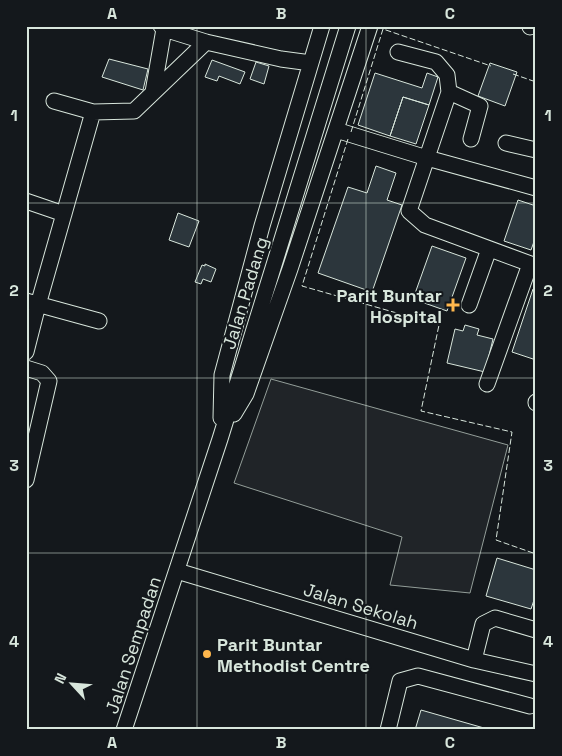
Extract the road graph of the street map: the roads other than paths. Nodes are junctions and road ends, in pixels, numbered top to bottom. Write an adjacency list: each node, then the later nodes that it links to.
1 (322, 26): 7 (street)
2 (348, 26): 28 (street, Jalan Padang)
3 (370, 26): 12 (street)
4 (162, 28): 5 (street); 8 (street)
5 (206, 42): 7 (street); 8 (street)
6 (398, 52): 9 (street)
7 (310, 63): 28 (street)
8 (153, 92): 11 (street)
9 (449, 92): 13 (street); 16 (street)
10 (54, 101): 11 (street)
11 (93, 112): 19 (street)
12 (336, 130): 16 (street); 28 (street)
13 (472, 139)
14 (506, 143): 15 (street)
15 (536, 150)
16 (427, 158): 17 (street); 20 (street)
17 (536, 188)
18 (26, 201): 19 (street)
19 (64, 214): 22 (street)
20 (489, 249): 21 (street); 23 (street)
21 (533, 265): 27 (street)
22 (32, 303): 24 (street); 25 (street)
23 (469, 305)
24 (99, 321)
25 (26, 352)
26 (26, 368): 29 (street)
27 (487, 384)
28 (220, 439): 30 (street, Jalan Padang)
29 (26, 480)
30 (177, 571): 32 (street, Jalan Sekolah); 35 (street, Jalan Sempadan)
31 (536, 630): 32 (street)
32 (474, 660): 33 (street, Jalan Sekolah)
33 (536, 674)
34 (530, 706): 36 (street)
35 (124, 730)
36 (388, 730)

